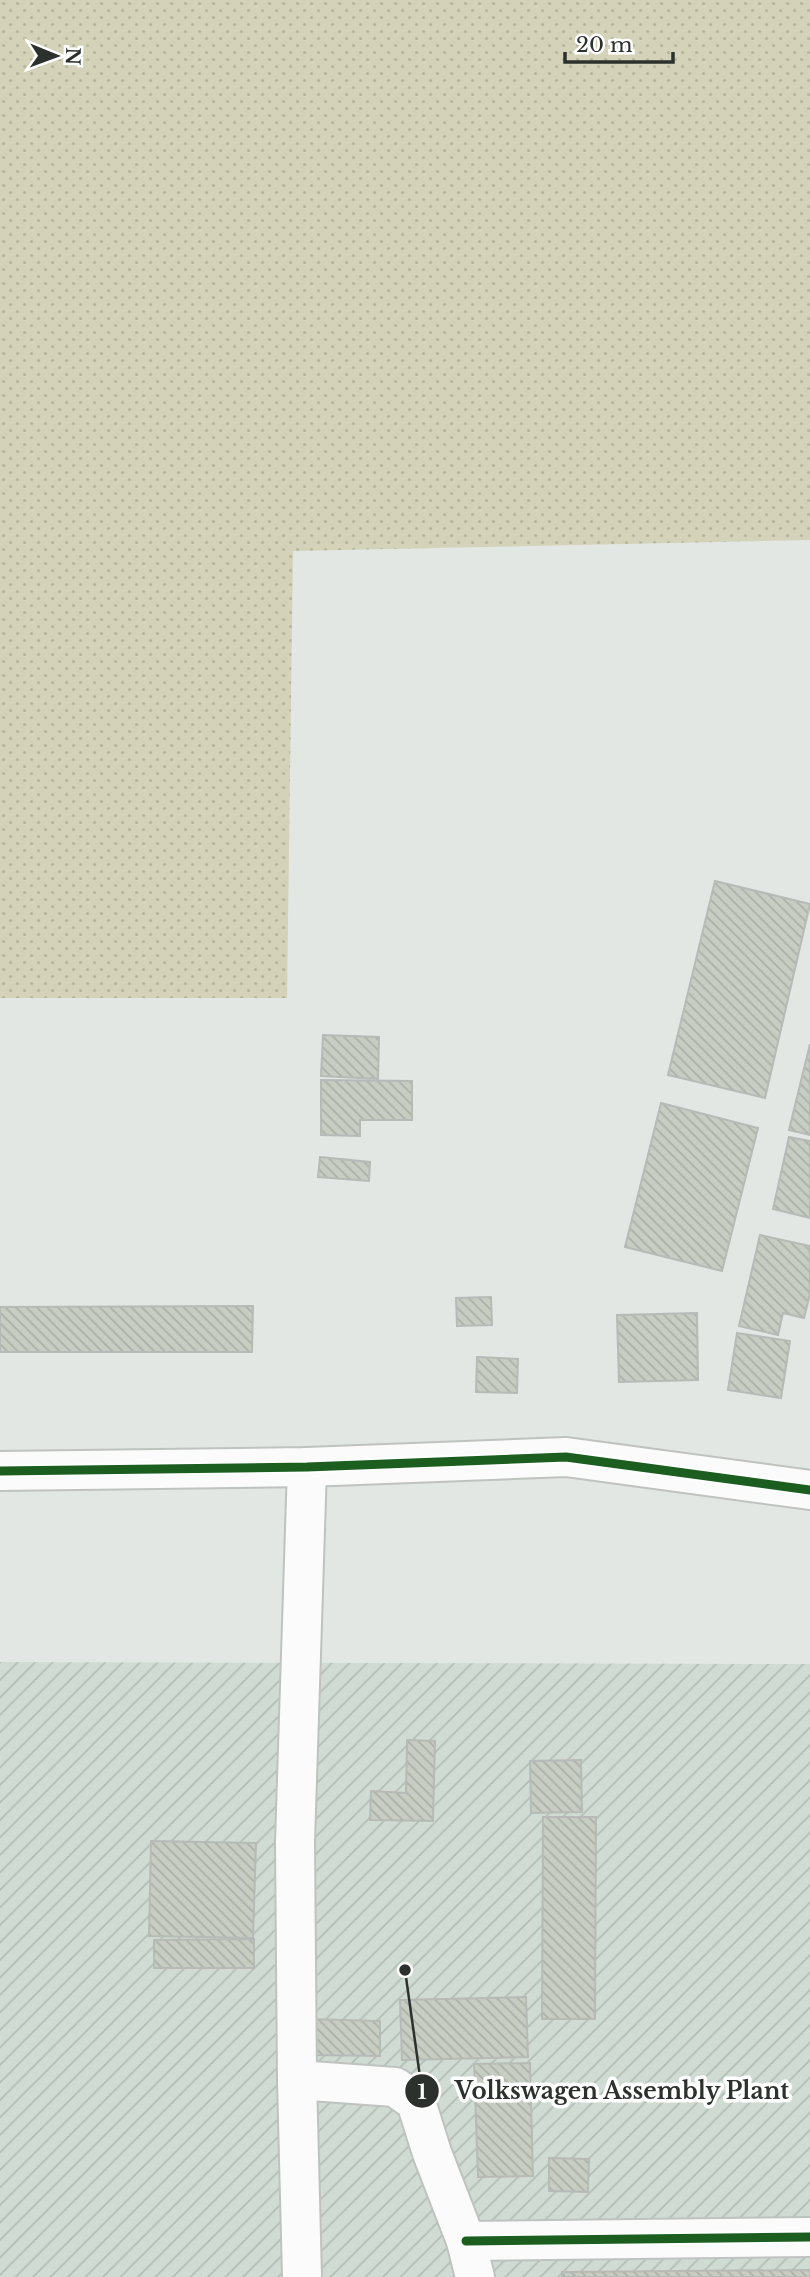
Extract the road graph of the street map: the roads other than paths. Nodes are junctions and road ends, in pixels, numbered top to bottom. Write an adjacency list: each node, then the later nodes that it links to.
1 (307, 1466): 2 (street); 3 (street); 4 (street)
2 (0, 1471)
3 (810, 1489)
4 (297, 2080): 6 (street); 7 (street)
5 (810, 2237): 6 (street)
6 (471, 2259)
7 (302, 2277)

